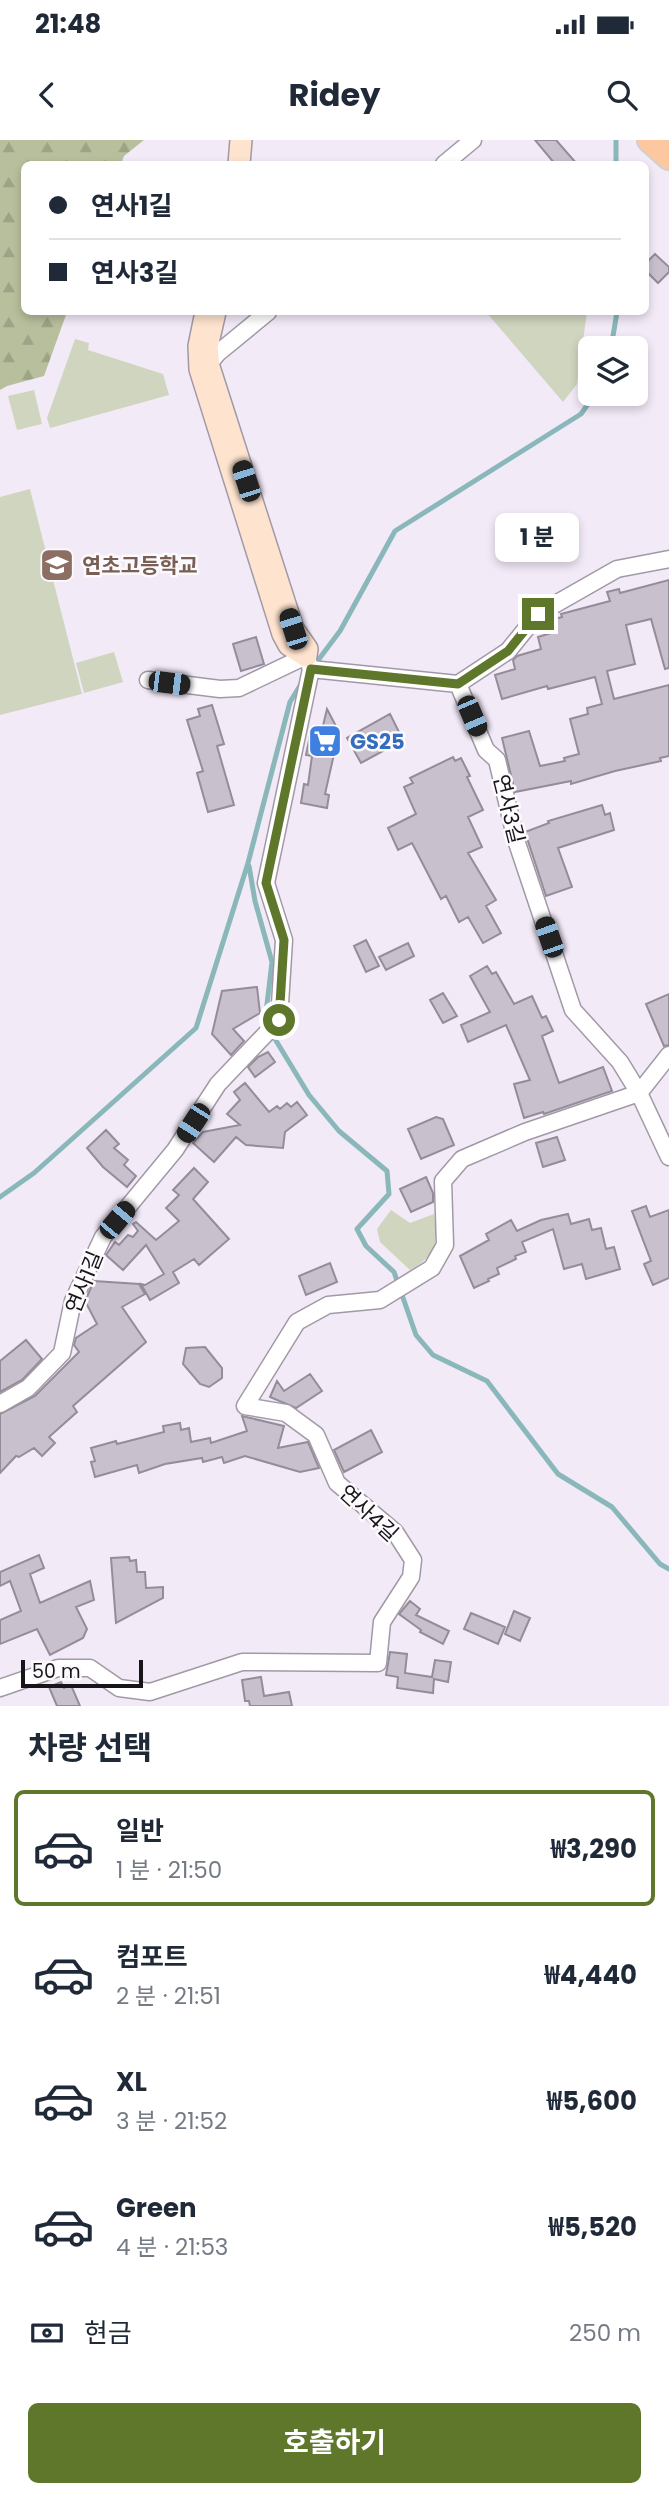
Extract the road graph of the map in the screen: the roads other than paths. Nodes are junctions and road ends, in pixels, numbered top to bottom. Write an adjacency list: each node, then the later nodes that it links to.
1 (241, 140): 6 (street)
2 (248, 140): 7 (street)
3 (473, 140): 8 (street)
4 (650, 140): 5 (main road)
5 (669, 157)
6 (239, 161)
7 (247, 161)
8 (448, 161)
9 (205, 315): 12 (street)
10 (214, 315): 12 (street)
11 (265, 315): 12 (street)
12 (205, 368): 14 (street)
13 (669, 559): 16 (street)
14 (309, 662): 15 (street); 16 (street); 20 (street, 연사1길)
15 (148, 680)
16 (458, 684): 18 (street, 연사3길)
17 (669, 1055): 18 (street)
18 (639, 1093): 19 (street, 연사3길); 21 (street, 연사4길)
19 (669, 1157)
20 (0, 1404)
21 (0, 1688)

